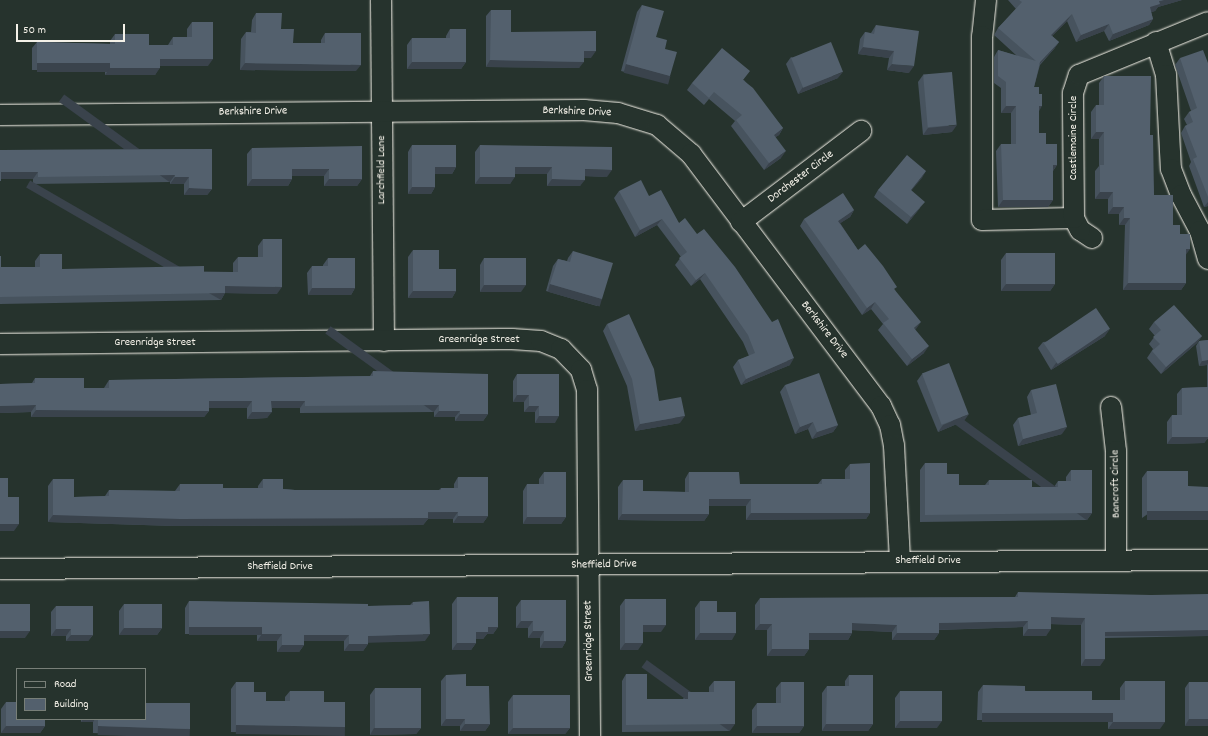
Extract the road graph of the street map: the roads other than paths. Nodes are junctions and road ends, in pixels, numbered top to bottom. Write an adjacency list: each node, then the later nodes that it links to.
1 (381, 0): 5 (street, Larchfield Lane)
2 (986, 0): 8 (street)
3 (1208, 22): 4 (street, Castlemaine Circle)
4 (1156, 42): 8 (street, Castlemaine Circle); 11 (street)
5 (382, 112): 6 (street, Berkshire Drive); 9 (street, Berkshire Drive); 12 (street, Larchfield Lane)
6 (0, 115)
7 (861, 131): 9 (street, Dorchester Circle)
8 (1074, 218): 10 (street)
9 (741, 222): 17 (street, Berkshire Drive)
10 (1092, 238)
11 (1208, 259)
12 (384, 341): 13 (street, Greenridge Street); 18 (street, Greenridge Street)
13 (0, 344)
14 (1111, 407): 15 (street, Bancroft Circle)
15 (1116, 560): 16 (street, Sheffield Drive); 17 (street, Sheffield Drive)
16 (1208, 560)
17 (900, 562): 18 (street, Sheffield Drive)
18 (588, 565): 19 (street, Sheffield Drive); 20 (street, Greenridge Street)
19 (0, 568)
20 (590, 736)

